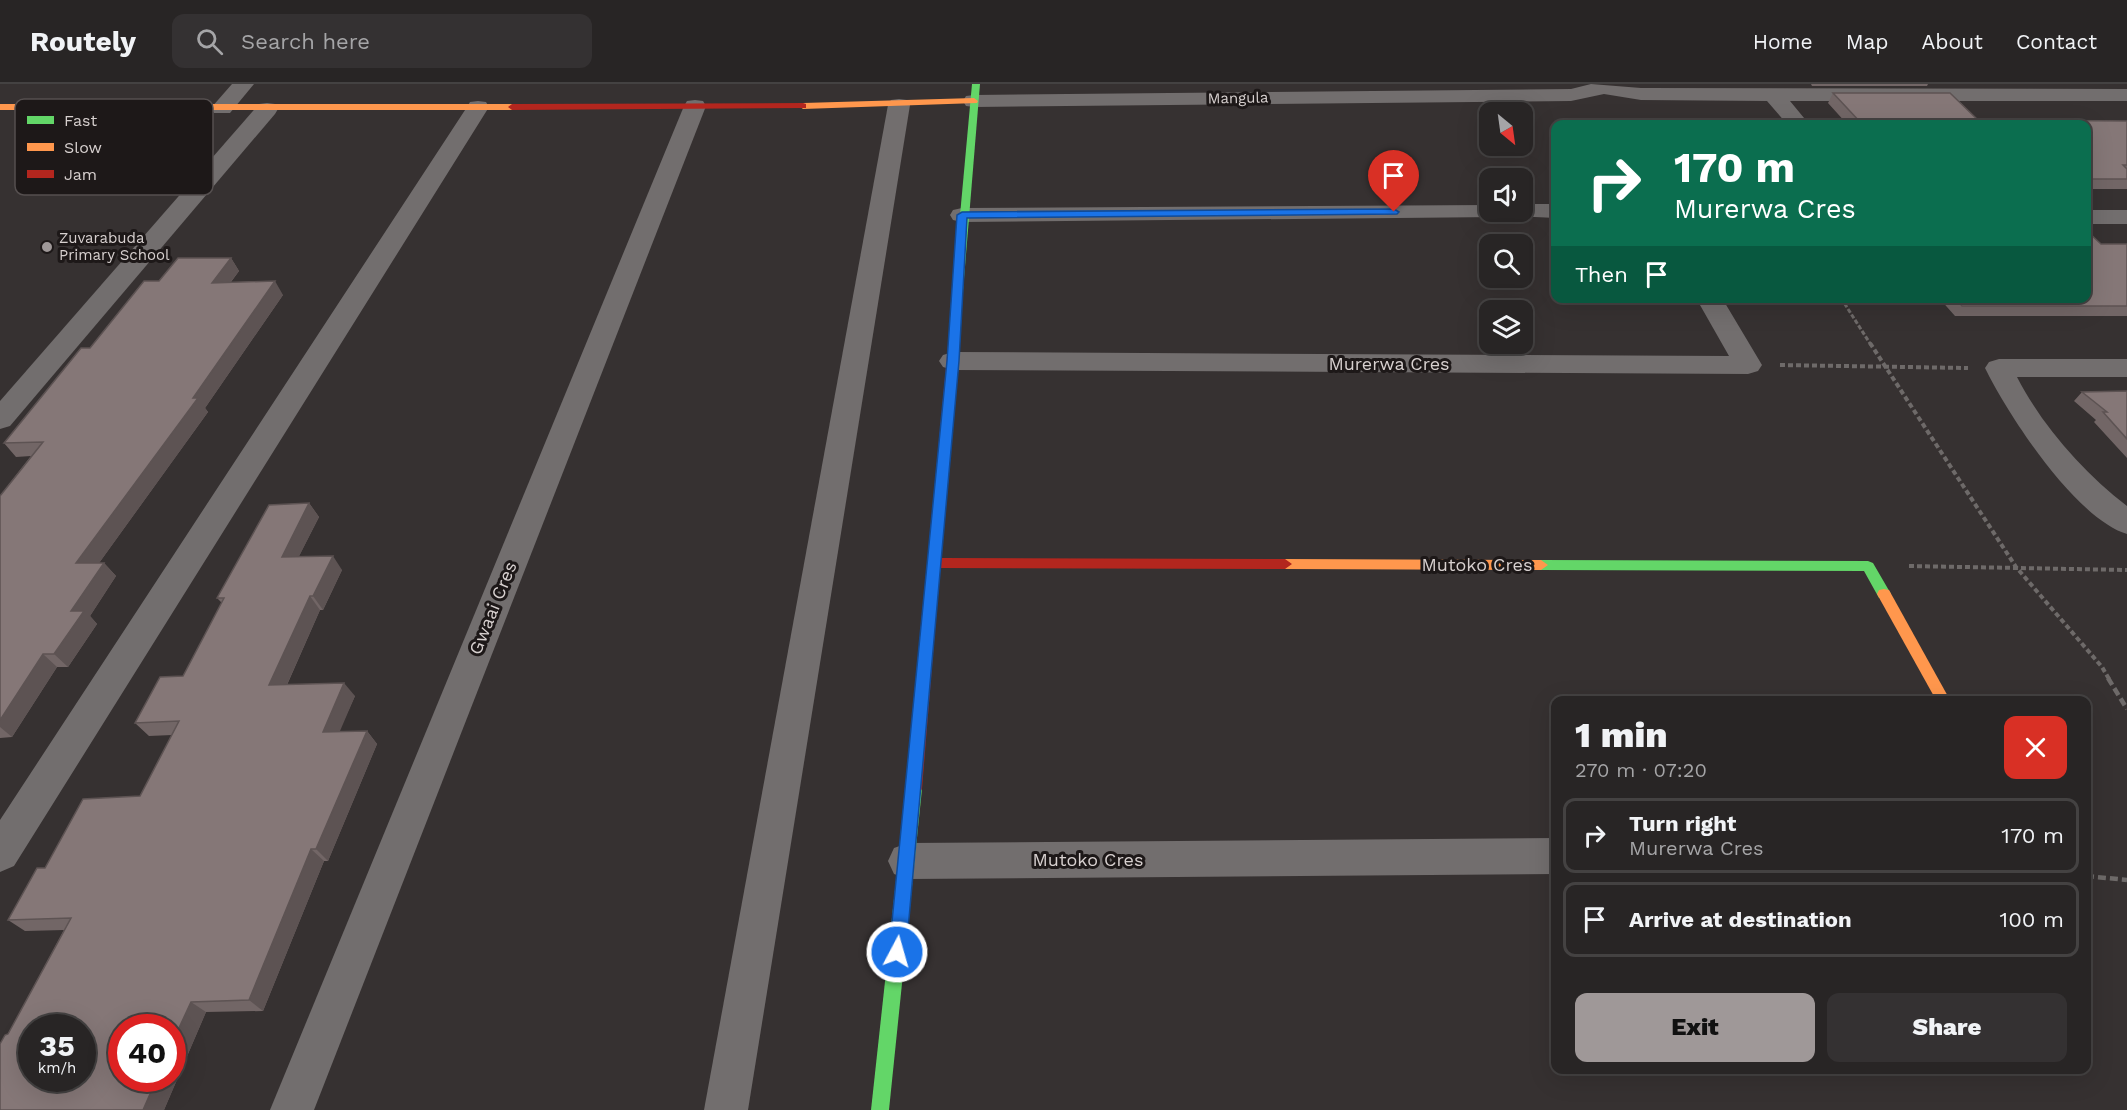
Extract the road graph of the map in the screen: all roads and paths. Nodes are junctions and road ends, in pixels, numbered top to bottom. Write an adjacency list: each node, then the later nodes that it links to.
1 (243, 84): 12 (street)
2 (1603, 86): 3 (street, Mangula); 4 (street, Mangula)
3 (975, 93): 6 (street); 20 (street)
4 (1773, 95): 5 (street, Mangula); 14 (street)
5 (2127, 95)
6 (899, 105): 9 (street); 44 (street)
7 (0, 106): 8 (street)
8 (15, 106)
9 (695, 106): 10 (street); 43 (street, Gwaai Cres)
10 (478, 107): 13 (street); 38 (street)
11 (213, 108): 12 (street)
12 (222, 108): 13 (street)
13 (267, 109): 15 (street)
14 (1795, 120)
15 (213, 172)
16 (193, 195): 30 (street)
17 (1533, 211): 18 (street)
18 (1551, 211)
19 (1479, 212): 20 (street)
20 (962, 215): 25 (street)
21 (2091, 217): 22 (street)
22 (2127, 217)
23 (1712, 303): 26 (street)
24 (1844, 303): 27 (path)
25 (953, 361): 26 (street, Murerwa Cres); 32 (street)
26 (1748, 365): 27 (path)
27 (1886, 366): 28 (path); 34 (path)
28 (1999, 368): 29 (street); 31 (street)
29 (2127, 368)
30 (0, 419)
31 (2127, 523)
32 (933, 563): 33 (street, Mutoko Cres); 40 (street)
33 (1868, 566): 34 (path); 36 (street)
34 (2016, 567): 35 (path); 37 (path)
35 (2127, 570)
36 (1941, 696)
37 (2127, 709)
38 (0, 854)
39 (1551, 856): 40 (street, Mutoko Cres)
40 (908, 861): 45 (street)
41 (2091, 876): 42 (path)
42 (2127, 880)
43 (292, 1110)
44 (726, 1110)
45 (880, 1110)

